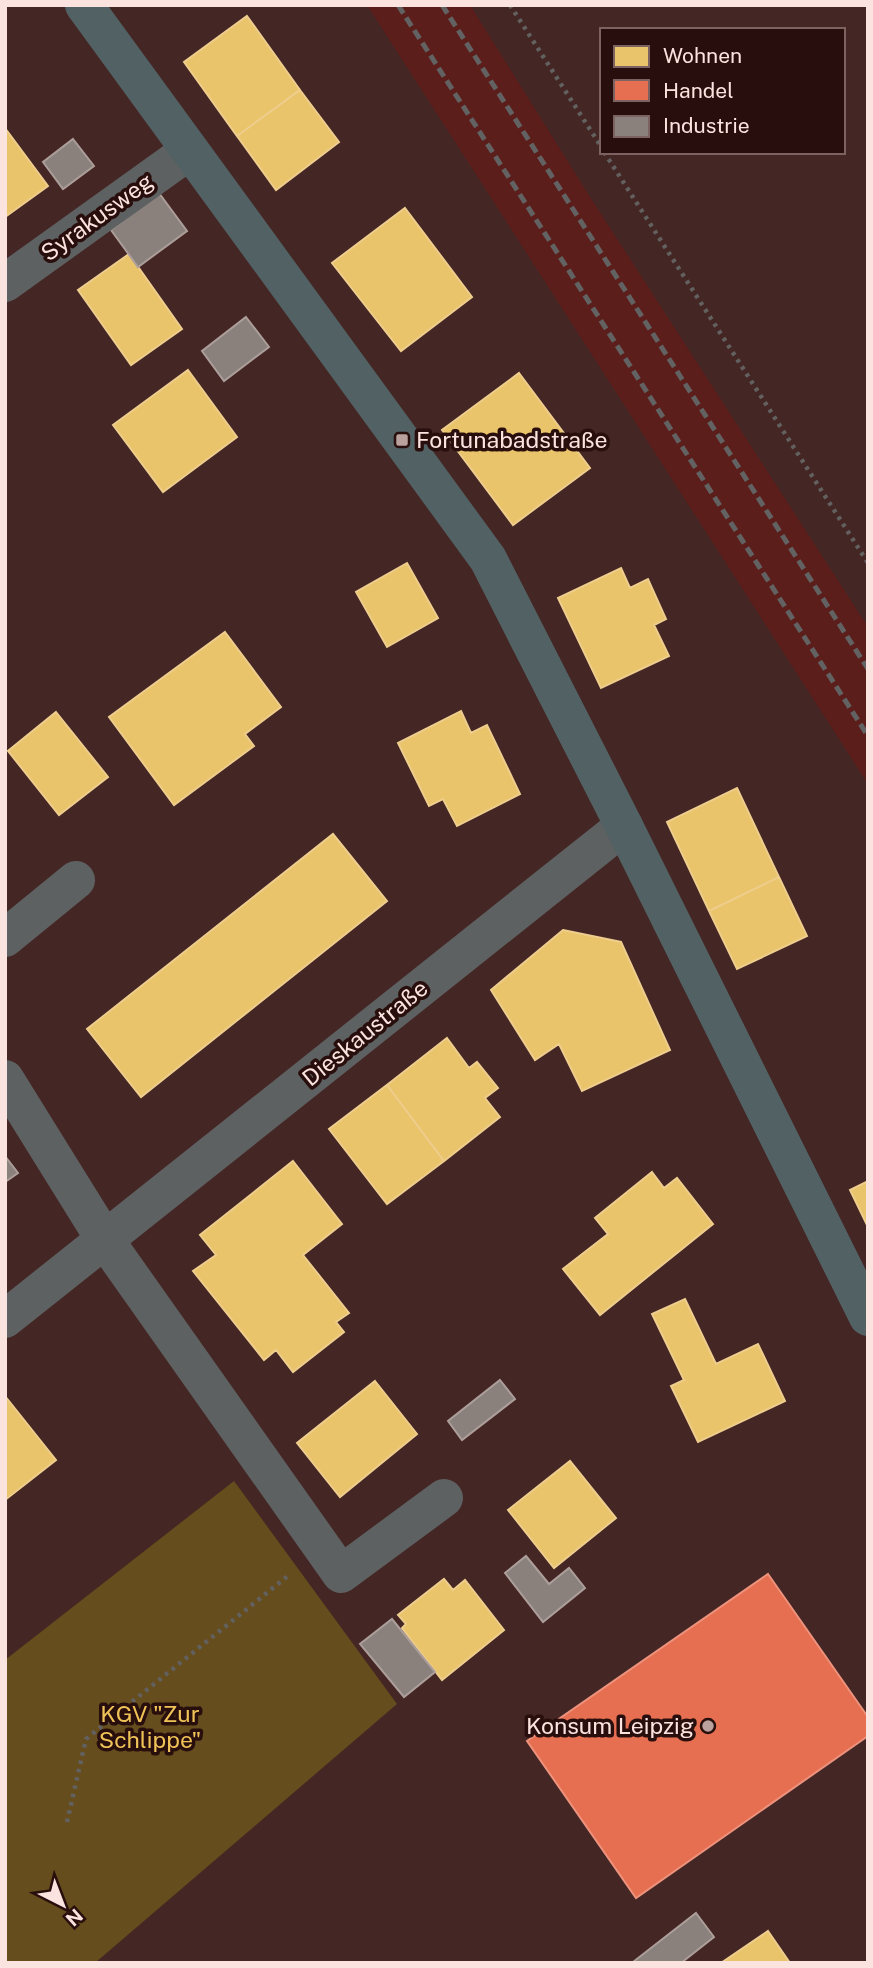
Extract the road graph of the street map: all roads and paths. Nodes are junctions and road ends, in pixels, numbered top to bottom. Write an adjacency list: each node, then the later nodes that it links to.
1 (84, 5): 4 (main road)
2 (510, 5): 3 (path)
3 (600, 145)
4 (189, 151): 6 (street, Syrakusweg); 8 (main road)
5 (606, 154): 7 (path)
6 (5, 284)
7 (868, 562)
8 (625, 826): 12 (street, Dieskaustraße); 13 (main road)
9 (76, 880): 10 (street)
10 (5, 938)
11 (5, 1079): 12 (street)
12 (105, 1240): 14 (street, Dieskaustraße); 16 (street)
13 (868, 1317)
14 (5, 1319)
15 (444, 1498): 16 (street)
16 (322, 1548): 17 (path)
17 (67, 1822)

